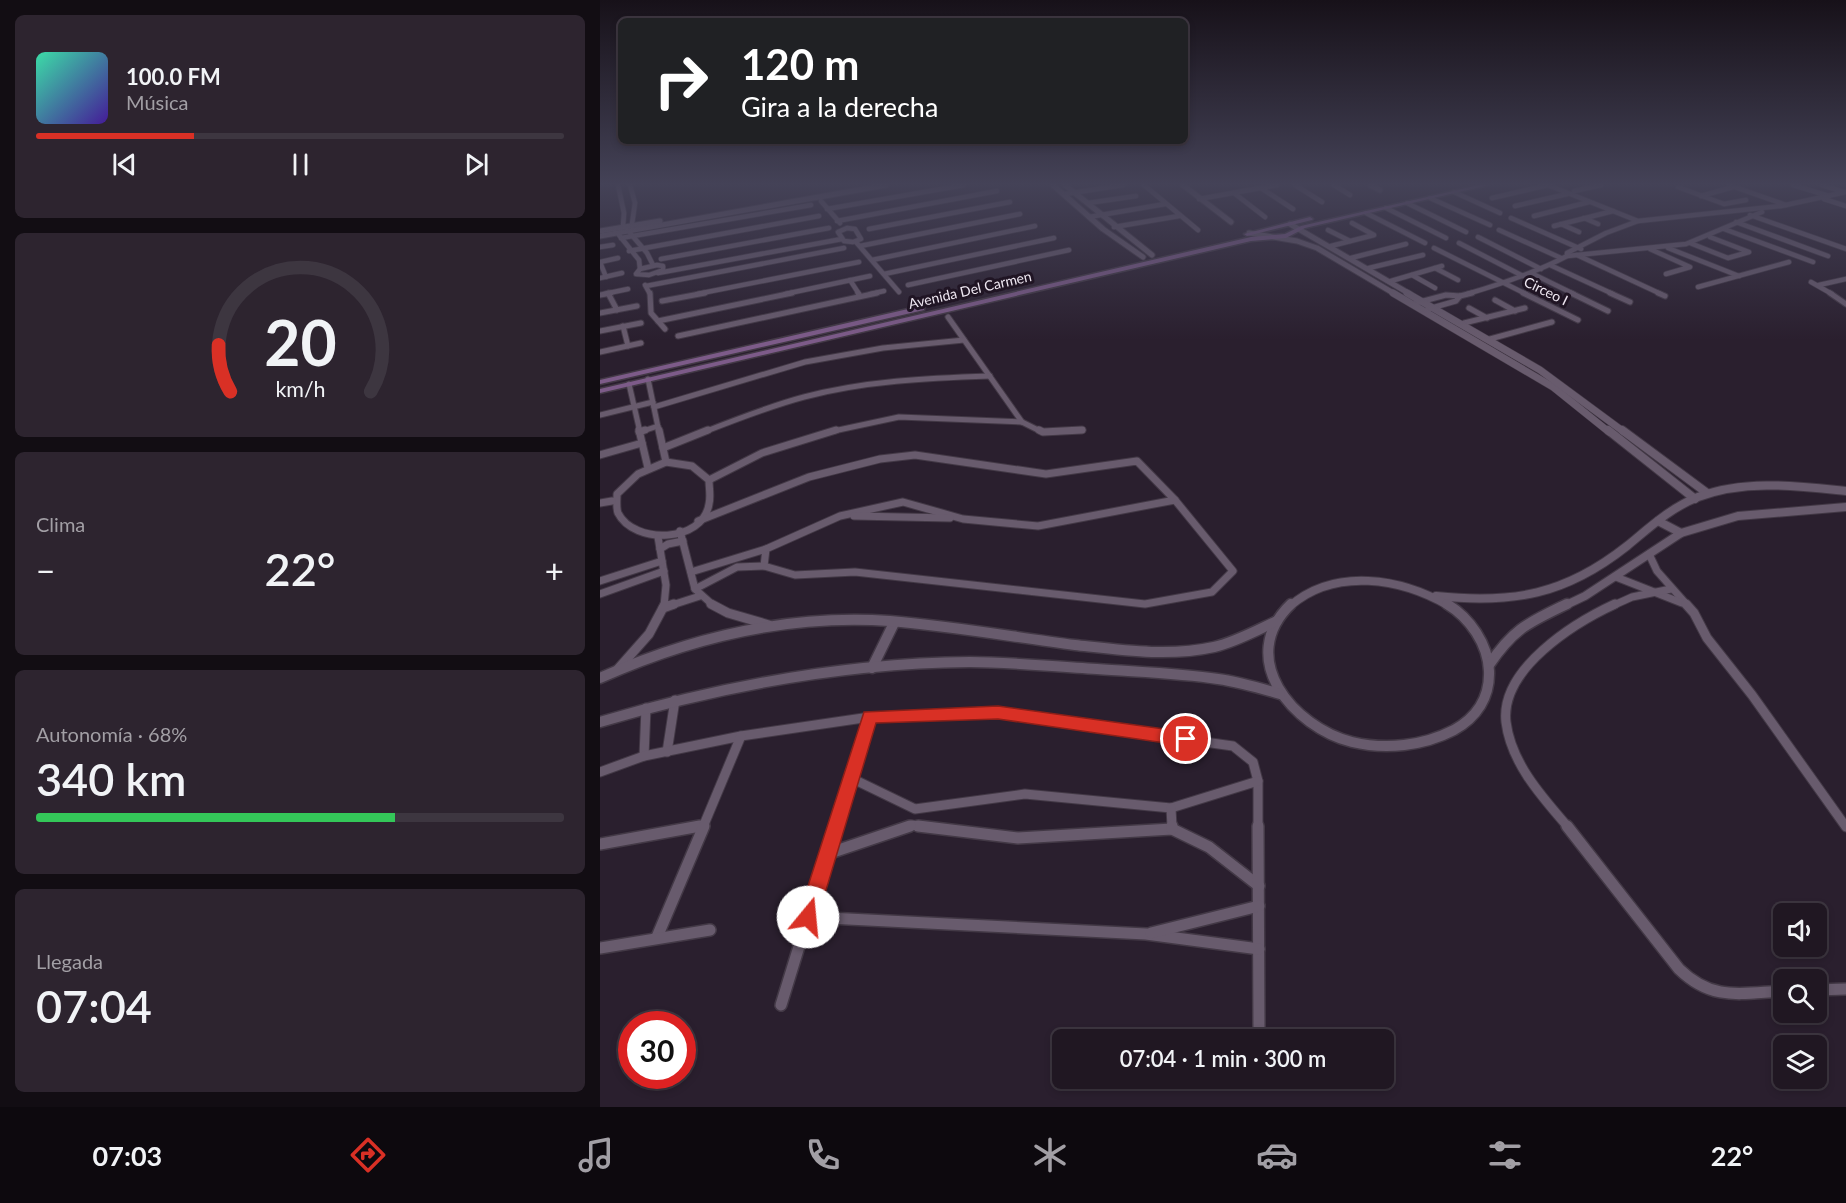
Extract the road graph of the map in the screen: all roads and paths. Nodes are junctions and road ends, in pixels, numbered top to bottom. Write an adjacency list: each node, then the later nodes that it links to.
1 (620, 236): 49 (street)
2 (633, 237): 45 (street)
3 (707, 237): 45 (street)
4 (784, 237): 61 (street)
5 (841, 237): 34 (street); 72 (street); 77 (street)
6 (860, 237): 34 (street)
7 (898, 237): 34 (street)
8 (981, 237): 62 (street)
9 (1113, 237): 30 (street)
10 (1128, 237): 27 (street)
11 (1233, 237): 53 (main road, Avenida Del Carmen)
12 (1268, 237): 13 (main road, Avenida Del Carmen); 38 (street); 106 (main road, Avenida Del Carmen)
13 (1274, 237)
14 (1314, 237): 35 (street)
15 (1341, 237): 28 (street)
16 (1367, 237): 28 (street)
17 (1413, 237): 31 (street)
18 (1478, 237): 75 (street)
19 (1515, 237): 58 (street)
20 (1553, 237): 44 (street)
21 (1599, 237): 44 (street)
22 (1710, 237): 33 (street); 33 (street)
23 (1745, 237): 66 (street)
24 (1776, 237): 56 (street)
25 (1814, 237): 47 (street)
26 (1054, 238): 29 (street)
27 (1131, 239): 30 (street); 53 (street)
28 (1350, 241): 35 (street)
29 (1036, 242): 52 (street); 79 (street)
30 (1120, 242): 57 (street)
31 (1425, 243)
32 (1459, 243): 85 (street)
33 (1690, 243): 39 (street)
34 (858, 244): 62 (street)
35 (1328, 244): 38 (street); 60 (street)
36 (1406, 244): 60 (street)
37 (613, 245): 40 (street)
38 (1313, 246): 101 (street)
39 (1674, 246): 41 (street); 83 (street)
40 (600, 247)
41 (1667, 247): 46 (street); 83 (street)
42 (844, 248): 50 (street)
43 (1434, 248): 92 (street, Circeo I)
44 (1578, 248): 51 (street); 58 (street)
45 (641, 249): 49 (street); 67 (street)
46 (1649, 249): 51 (street); 80 (street)
47 (1846, 249)
48 (1069, 250): 52 (street)
49 (629, 251): 71 (street)
50 (823, 252): 70 (street); 95 (street)
51 (1589, 252): 55 (street)
52 (1048, 255): 93 (street)
53 (1152, 255): 57 (main road, Avenida Del Carmen)
54 (1423, 255): 73 (street)
55 (1577, 255): 58 (street); 109 (street)
56 (1828, 256)
57 (1143, 257): 100 (main road, Avenida Del Carmen)
58 (1564, 257): 68 (street)
59 (618, 258): 63 (street)
60 (1351, 258): 73 (street)
61 (661, 260)
62 (872, 260): 79 (street)
63 (600, 262): 86 (street)
64 (859, 262): 70 (street)
65 (1788, 262): 83 (street)
66 (1813, 262)
67 (653, 265): 71 (street); 72 (street)
68 (1550, 265): 75 (street); 113 (street)
69 (1442, 266): 74 (street)
70 (832, 267): 111 (street)
71 (640, 268): 81 (street)
72 (664, 268): 77 (street)
73 (1369, 268): 90 (street)
74 (1435, 268): 82 (street); 89 (street)
75 (1541, 268): 78 (street)
76 (622, 273): 86 (street)
77 (658, 273): 81 (street)
78 (1531, 273): 85 (street); 123 (street)
79 (884, 274): 103 (street)
80 (1666, 274)
81 (640, 275): 95 (street)
82 (1412, 275): 90 (street); 98 (street)
83 (1741, 275): 97 (street)
84 (870, 276): 88 (street)
85 (1523, 276): 92 (street)
86 (603, 277)
87 (1846, 279): 94 (street)
88 (850, 280): 107 (street); 128 (street)
89 (1458, 280)
90 (1391, 281): 96 (street)
91 (1811, 282): 94 (street)
92 (1504, 283): 108 (street); 127 (street, Circeo I)
93 (908, 285)
94 (1819, 285): 115 (street)
95 (646, 286): 128 (street)
96 (1401, 287): 101 (street); 112 (street)
97 (1698, 287)
98 (1436, 288)
99 (628, 289): 104 (street)
100 (998, 290): 106 (main road); 133 (main road, Avenida Del Carmen)
101 (1388, 290): 114 (street)
102 (884, 291): 107 (street)
103 (899, 292)
104 (608, 293): 105 (street); 120 (street)
105 (600, 295)
106 (1008, 295): 133 (main road, Avenida Del Carmen)
107 (860, 296): 136 (street)
108 (1460, 296): 112 (street); 117 (street)
109 (1665, 296)
110 (1495, 300): 122 (street)
111 (662, 301)
112 (1425, 301): 114 (street); 117 (street)
113 (1630, 302)
114 (1412, 304): 121 (street)
115 (1846, 304)
116 (637, 306): 120 (street)
117 (1436, 307): 121 (street); 131 (street)
118 (1469, 308): 126 (street)
119 (1525, 308): 122 (street)
120 (617, 310): 124 (street)
121 (1423, 311): 141 (street)
122 (1515, 311): 126 (street)
123 (1608, 311)
124 (600, 313)
125 (948, 318): 137 (street)
126 (1487, 318): 131 (street)
127 (1578, 320)
128 (657, 321): 134 (street)
129 (641, 322): 132 (street)
130 (1552, 322): 138 (street)
131 (1464, 324): 138 (street)
132 (623, 326): 135 (street); 140 (street)
133 (857, 327): 143 (main road, Avenida Del Carmen)
134 (665, 329)
135 (600, 331)
136 (678, 336)
137 (964, 340): 144 (street); 149 (street)
138 (1493, 341): 141 (street); 163 (street)
139 (641, 343): 140 (street)
140 (628, 346): 142 (street)
141 (1484, 347): 164 (street)
142 (600, 352)
143 (695, 364): 145 (main road, Avenida Del Carmen); 146 (main road, Avenida Del Carmen)
144 (990, 376): 152 (street); 157 (street)
145 (648, 379): 147 (main road, Avenida Del Carmen); 149 (street)
146 (600, 382)
147 (629, 384): 148 (main road, Avenida Del Carmen); 150 (street)
148 (600, 391)
149 (654, 404): 150 (street); 153 (street)
150 (634, 407): 151 (street); 155 (street)
151 (600, 416)
152 (1022, 422): 154 (street); 161 (street)
153 (658, 426): 155 (street); 157 (street)
154 (1083, 430)
155 (639, 432): 156 (street)
156 (642, 443): 158 (street); 160 (street)
157 (663, 448): 159 (street)
158 (600, 455)
159 (666, 462): 160 (street); 161 (street)
160 (648, 468): 166 (street)
161 (709, 480): 171 (street)
162 (1846, 491): 163 (street)
163 (1707, 493): 164 (street)
164 (1695, 499): 172 (street)
165 (1175, 500): 170 (street); 171 (street); 182 (street)
166 (612, 501): 167 (street); 175 (street)
167 (600, 503)
168 (1846, 507): 174 (street)
169 (840, 516): 170 (street); 170 (street); 178 (street)
170 (963, 519)
171 (698, 521): 173 (street)
172 (1658, 521): 174 (street); 191 (street)
173 (680, 531): 175 (street); 176 (street)
174 (1681, 533): 179 (street)
175 (658, 537): 177 (street)
176 (683, 541): 177 (street); 184 (street)
177 (660, 549): 180 (street)
178 (766, 549): 181 (street); 182 (street)
179 (1649, 554): 185 (street); 187 (street)
180 (662, 561): 183 (street); 186 (street)
181 (736, 563): 182 (street); 184 (street); 188 (street)
182 (764, 566)
183 (664, 571): 190 (street); 193 (street)
184 (691, 572): 188 (street)
185 (1616, 577): 189 (street); 197 (street)
186 (600, 581)
187 (1671, 589): 189 (street); 192 (street)
188 (698, 592): 193 (street); 196 (street)
189 (1658, 593): 192 (street); 228 (street)
190 (600, 594)
191 (1430, 595): 194 (street); 197 (street)
192 (1686, 605): 214 (street)
193 (663, 608): 199 (street)
194 (1277, 621): 195 (street); 201 (street)
195 (894, 623): 196 (street); 198 (street)
196 (771, 626): 199 (street)
197 (1489, 665): 201 (street)
198 (872, 668): 201 (street); 202 (street)
199 (616, 671): 200 (street)
200 (600, 678)
201 (1280, 694)
202 (675, 700): 203 (street); 207 (street)
203 (646, 708): 205 (street); 208 (street)
204 (870, 717): 206 (street); 210 (street); 211 (street)
205 (600, 722)
206 (741, 736): 207 (street); 213 (street)
207 (667, 752): 208 (street)
208 (644, 756): 209 (street)
209 (600, 772)
210 (851, 778): 212 (street); 217 (street)
211 (1258, 781): 212 (street); 218 (street)
212 (1172, 808): 215 (street)
213 (704, 825): 216 (street); 223 (street)
214 (1846, 827)
215 (1172, 829): 217 (street); 218 (street)
216 (600, 844)
217 (827, 854): 220 (street)
218 (1259, 886): 219 (street)
219 (1259, 906): 222 (street); 225 (street)
220 (808, 917): 222 (street); 229 (street)
221 (710, 930): 223 (street)
222 (1146, 934): 225 (street)
223 (657, 937): 224 (street)
224 (600, 948)
225 (1259, 950): 230 (street)
226 (1846, 988): 227 (street)
227 (1827, 989)
228 (1773, 991)
229 (781, 1005)
230 (1259, 1029)

